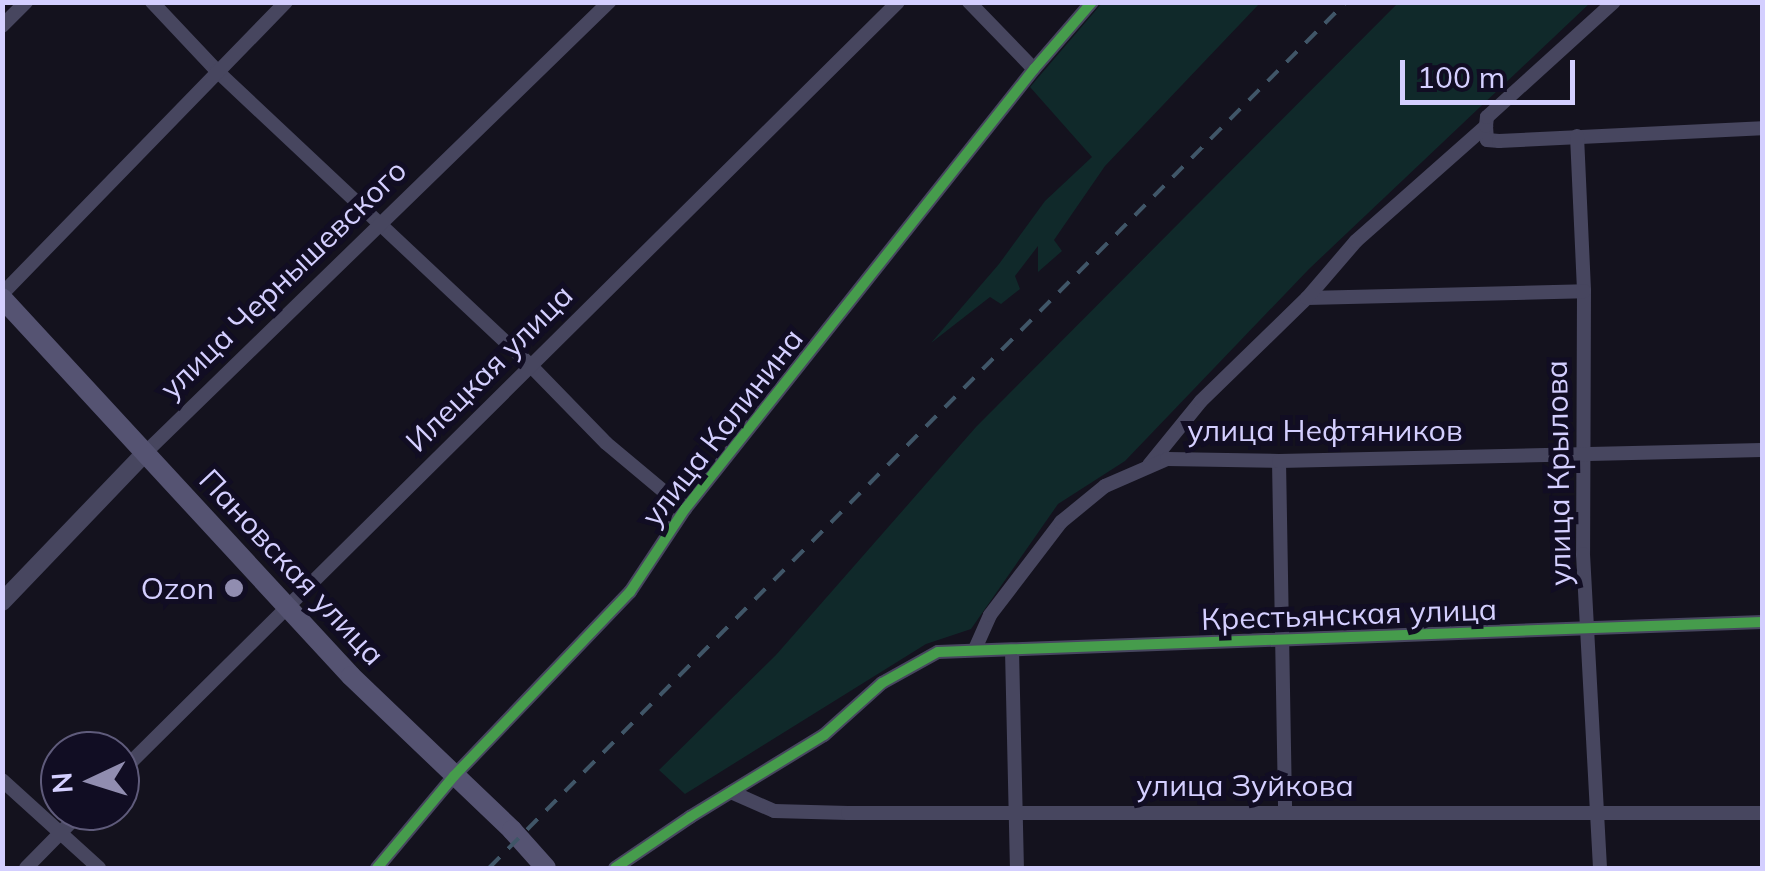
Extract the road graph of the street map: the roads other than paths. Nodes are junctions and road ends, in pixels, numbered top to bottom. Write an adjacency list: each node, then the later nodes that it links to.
1 (26, 2): 9 (street)
2 (152, 2): 11 (street)
3 (286, 2): 11 (street)
4 (609, 2): 15 (street, улица Чернышевского)
5 (898, 2): 19 (street, Илецкая улица)
6 (969, 2): 10 (street)
7 (1092, 2): 10 (street, улица Калинина)
8 (1614, 2): 12 (street)
9 (2, 26)
10 (1034, 69): 25 (street, улица Калинина)
11 (217, 71): 15 (street); 17 (street)
12 (1486, 126): 14 (street); 18 (street)
13 (1762, 128): 14 (street)
14 (1577, 136): 16 (street, улица Крылова)
15 (377, 225): 19 (street); 21 (street, улица Чернышевского)
16 (1584, 290): 18 (street); 22 (street, улица Крылова)
17 (2, 296): 21 (main road, Пановская улица)
18 (1307, 298): 24 (street)
19 (532, 367): 25 (street); 27 (street, Илецкая улица)
20 (1762, 450): 22 (street, улица Нефтяников)
21 (146, 452): 26 (street, улица Чернышевского); 27 (main road, Пановская улица)
22 (1583, 455): 23 (street, улица Нефтяников); 29 (street, улица Крылова)
23 (1279, 461): 24 (street, улица Нефтяников); 30 (street)
24 (1144, 471): 31 (street, улица Нефтяников)
25 (685, 509): 34 (street, улица Калинина)
26 (2, 602)
27 (286, 605): 33 (street, Илецкая улица); 34 (main road, Пановская улица)
28 (1762, 622): 29 (street, Крестьянская улица)
29 (1590, 630): 30 (street, Крестьянская улица); 40 (street, улица Крылова)
30 (1282, 642): 32 (street, Крестьянская улица); 38 (street)
31 (975, 650): 32 (street, Крестьянская улица); 36 (street, Крестьянская улица)
32 (1012, 650): 37 (street)
33 (140, 753)
34 (454, 776): 45 (street, улица Калинина); 46 (main road, Пановская улица)
35 (2, 780): 42 (street)
36 (730, 792): 37 (street, улица Зуйкова); 47 (street)
37 (1016, 812): 38 (street, улица Зуйкова); 48 (street)
38 (1285, 813): 40 (street, улица Зуйкова)
39 (1762, 813): 40 (street, улица Зуйкова)
40 (1598, 814): 49 (street, улица Крылова)
41 (63, 831): 42 (street)
42 (60, 834): 43 (street); 44 (street)
43 (26, 868)
44 (99, 868)
45 (376, 868)
46 (546, 868)
47 (615, 868)
48 (1016, 868)
49 (1600, 868)

